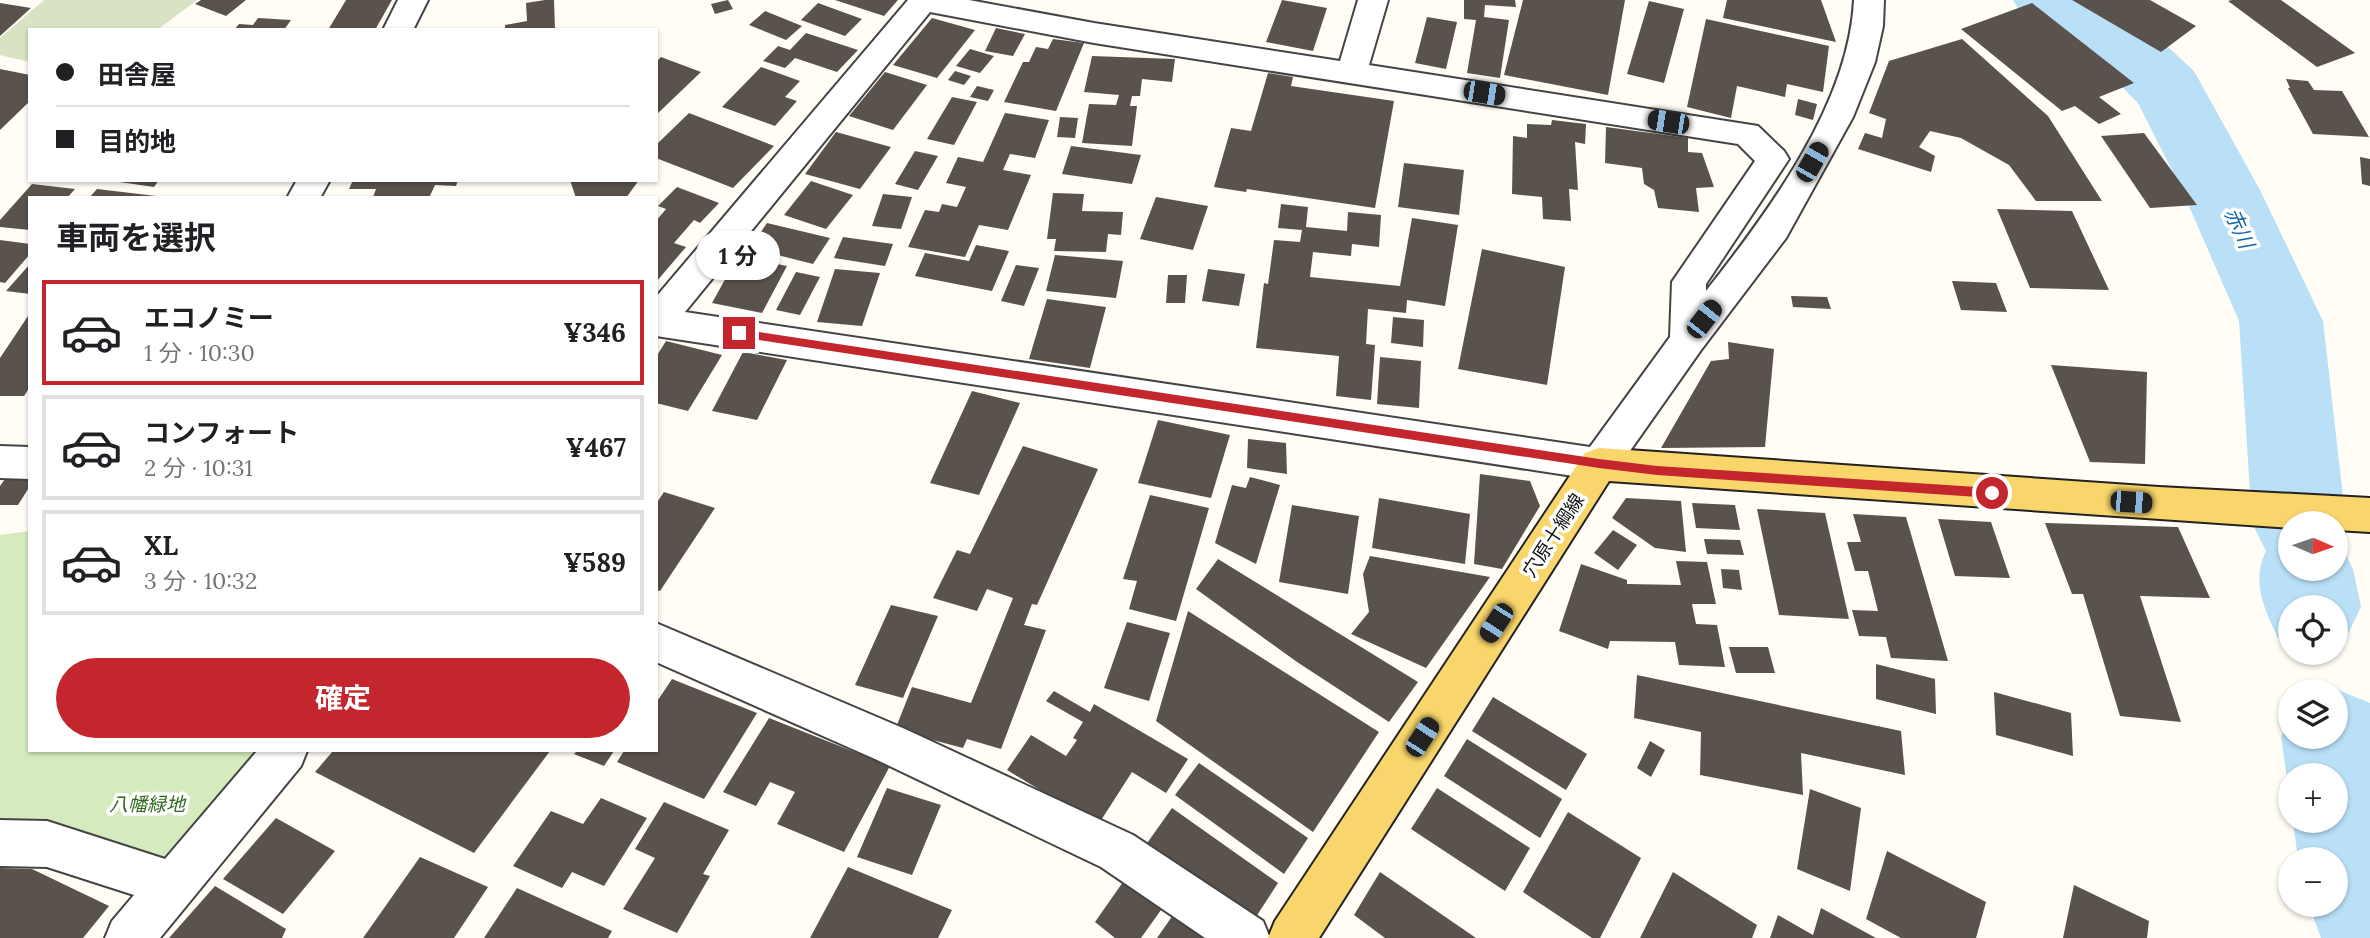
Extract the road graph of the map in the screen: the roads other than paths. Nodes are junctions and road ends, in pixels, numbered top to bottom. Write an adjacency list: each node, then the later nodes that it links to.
1 (413, 0): 5 (street)
2 (1373, 0): 6 (street)
3 (1869, 0): 9 (street)
4 (923, 1): 6 (street); 7 (street)
5 (399, 28)
6 (1352, 72): 9 (street)
7 (658, 320)
8 (658, 321): 12 (street)
9 (1688, 340): 12 (street)
10 (0, 462): 11 (street)
11 (28, 463)
12 (1599, 464): 13 (main road); 20 (main road, 穴原十綱線)
13 (2370, 515)
14 (658, 643): 19 (street)
15 (284, 752): 17 (street)
16 (0, 843): 17 (street)
17 (174, 885): 18 (street)
18 (129, 938)
19 (1245, 938)
20 (1292, 938)

